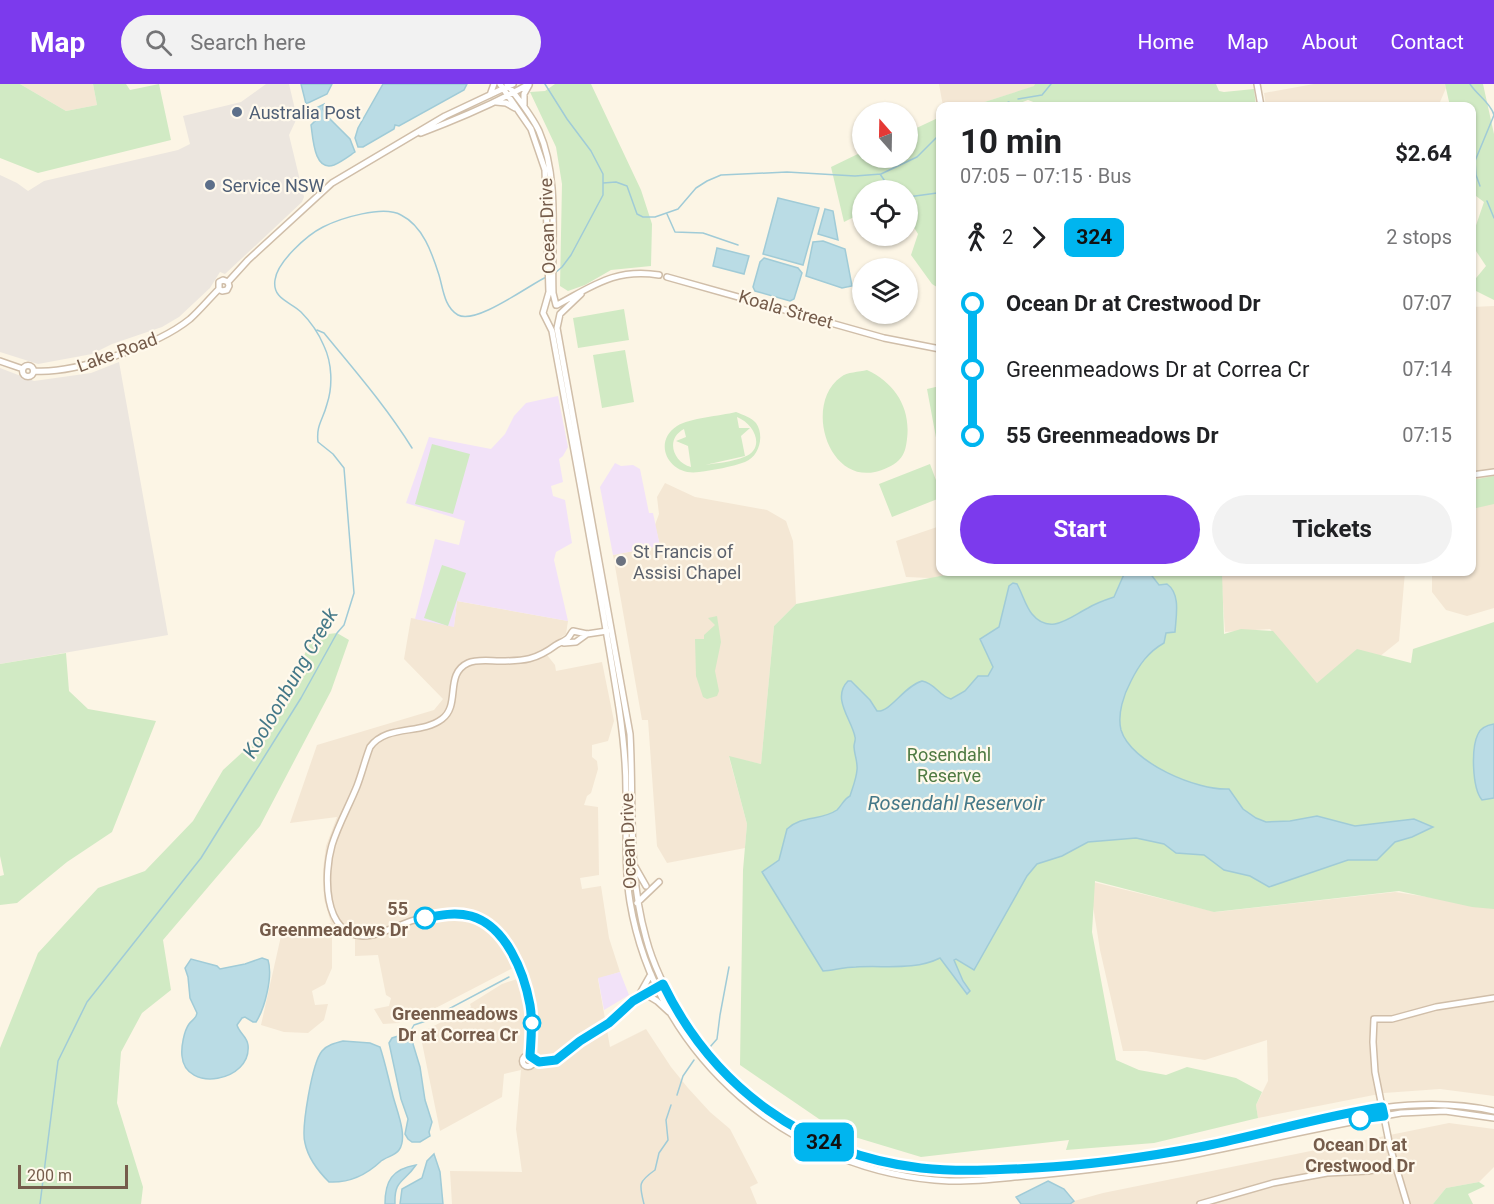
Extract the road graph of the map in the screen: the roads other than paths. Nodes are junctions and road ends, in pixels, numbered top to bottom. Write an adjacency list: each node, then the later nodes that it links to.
1 (494, 84): 6 (main road)
2 (529, 84): 5 (main road); 9 (main road)
3 (1257, 84): 8 (main road)
4 (507, 86): 5 (main road, Ocean Drive); 6 (main road)
5 (511, 94): 7 (main road); 9 (main road, Ocean Drive)
6 (489, 96): 10 (main road)
7 (495, 102): 9 (main road); 10 (main road)
8 (1260, 102)
9 (522, 109): 11 (main road, Ocean Drive)
10 (411, 136): 18 (main road, Lake Road)
11 (550, 281): 13 (main road, Ocean Drive); 14 (main road, Ocean Drive)
12 (581, 294): 13 (main road); 15 (main road); 17 (main road, Koala Street)
13 (556, 305): 14 (main road); 15 (main road)
14 (544, 308): 16 (main road)
15 (559, 316): 16 (main road); 21 (main road, Ocean Drive)
16 (547, 319): 21 (main road, Ocean Drive)
17 (936, 347)
18 (0, 362)
19 (1494, 472): 20 (main road)
20 (1476, 474)
21 (608, 631): 22 (main road); 24 (main road, Ocean Drive); 27 (main road, Ocean Drive)
22 (579, 636): 23 (main road); 23 (main road)
23 (570, 639): 34 (main road)
24 (632, 861): 26 (main road); 27 (main road, Ocean Drive)
25 (659, 882): 28 (main road)
26 (646, 886)
27 (632, 890): 28 (main road, Ocean Drive); 29 (main road, Ocean Drive)
28 (637, 903): 30 (main road, Ocean Drive)
29 (651, 972): 30 (main road, Ocean Drive); 32 (main road)
30 (661, 987): 31 (main road); 32 (main road); 35 (main road, Ocean Drive); 41 (main road, Ocean Drive)
31 (647, 995): 34 (main road); 35 (main road)
32 (638, 998): 34 (main road)
33 (1494, 998): 36 (main road)
34 (631, 1004)
35 (672, 1015): 42 (main road, Ocean Drive)
36 (1382, 1107): 37 (main road, Ocean Drive); 38 (main road); 41 (main road, Ocean Drive)
37 (1494, 1111)
38 (1384, 1116): 39 (main road, Ocean Drive); 40 (main road); 42 (main road, Ocean Drive)
39 (1494, 1118)
40 (1396, 1166): 43 (main road); 44 (main road)
41 (920, 1168): 42 (main road)
42 (917, 1178)
43 (1200, 1204)
44 (1407, 1204)

